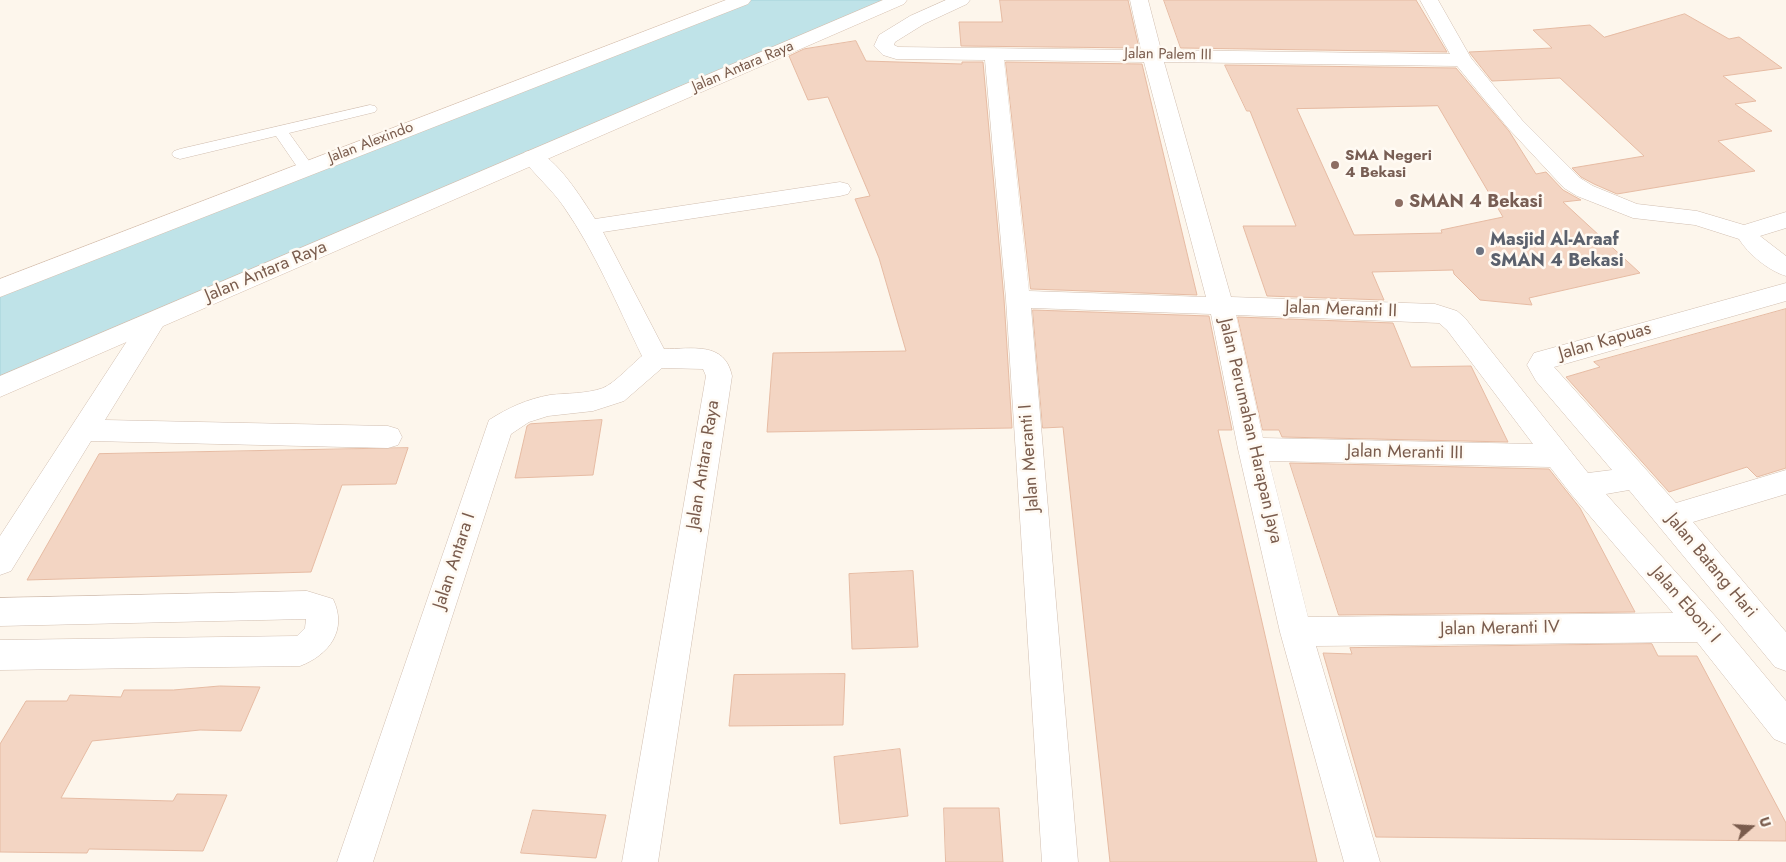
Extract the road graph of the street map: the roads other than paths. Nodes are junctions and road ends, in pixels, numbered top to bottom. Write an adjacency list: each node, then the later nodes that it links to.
1 (742, 0): 13 (street, Jalan Alexindo)
2 (898, 0): 12 (street, Jalan Antara Raya)
3 (961, 0): 6 (street, Jalan Palem III)
4 (1139, 0): 7 (street, Jalan Perumahan Harapan Jaya)
5 (1430, 0): 8 (street)
6 (994, 54): 7 (street, Jalan Palem III); 21 (street, Jalan Meranti I)
7 (1152, 55): 8 (street, Jalan Palem III); 22 (street, Jalan Perumahan Harapan Jaya)
8 (1463, 60): 17 (street)
9 (370, 109): 10 (lane)
10 (279, 130): 11 (lane); 13 (lane)
11 (180, 154)
12 (532, 158): 16 (street); 23 (street, Jalan Antara Raya)
13 (306, 168): 19 (street, Jalan Alexindo)
14 (840, 189): 16 (street)
15 (1786, 220): 17 (street)
16 (589, 227): 24 (street)
17 (1748, 234): 18 (street)
18 (1786, 268)
19 (0, 288)
20 (1786, 292): 30 (street, Jalan Kapuas)
21 (1018, 299): 22 (street, Jalan Meranti II); 43 (street, Jalan Meranti I)
22 (1221, 305): 28 (street, Jalan Perumahan Harapan Jaya); 29 (street, Jalan Meranti II)
23 (152, 321): 25 (street, Jalan Antara Raya); 26 (street)
24 (656, 358): 41 (street, Jalan Antara I); 42 (street, Jalan Antara Raya)
25 (0, 387)
26 (84, 430): 27 (street); 34 (street)
27 (388, 437)
28 (1252, 449): 29 (street, Jalan Meranti III); 37 (street, Jalan Perumahan Harapan Jaya)
29 (1558, 456): 32 (street, Jalan Meranti II)
30 (1630, 478): 32 (street); 33 (street, Jalan Batang Hari)
31 (1786, 482): 33 (street)
32 (1589, 485): 36 (street, Jalan Eboni I)
33 (1670, 517): 39 (street, Jalan Batang Hari)
34 (0, 562)
35 (0, 612): 38 (street)
36 (1705, 627): 37 (street, Jalan Meranti IV); 40 (street, Jalan Eboni I)
37 (1296, 632): 44 (street, Jalan Perumahan Harapan Jaya)
38 (0, 655)
39 (1786, 656)
40 (1786, 727)
41 (355, 862)
42 (640, 862)
43 (1060, 862)
44 (1362, 862)

